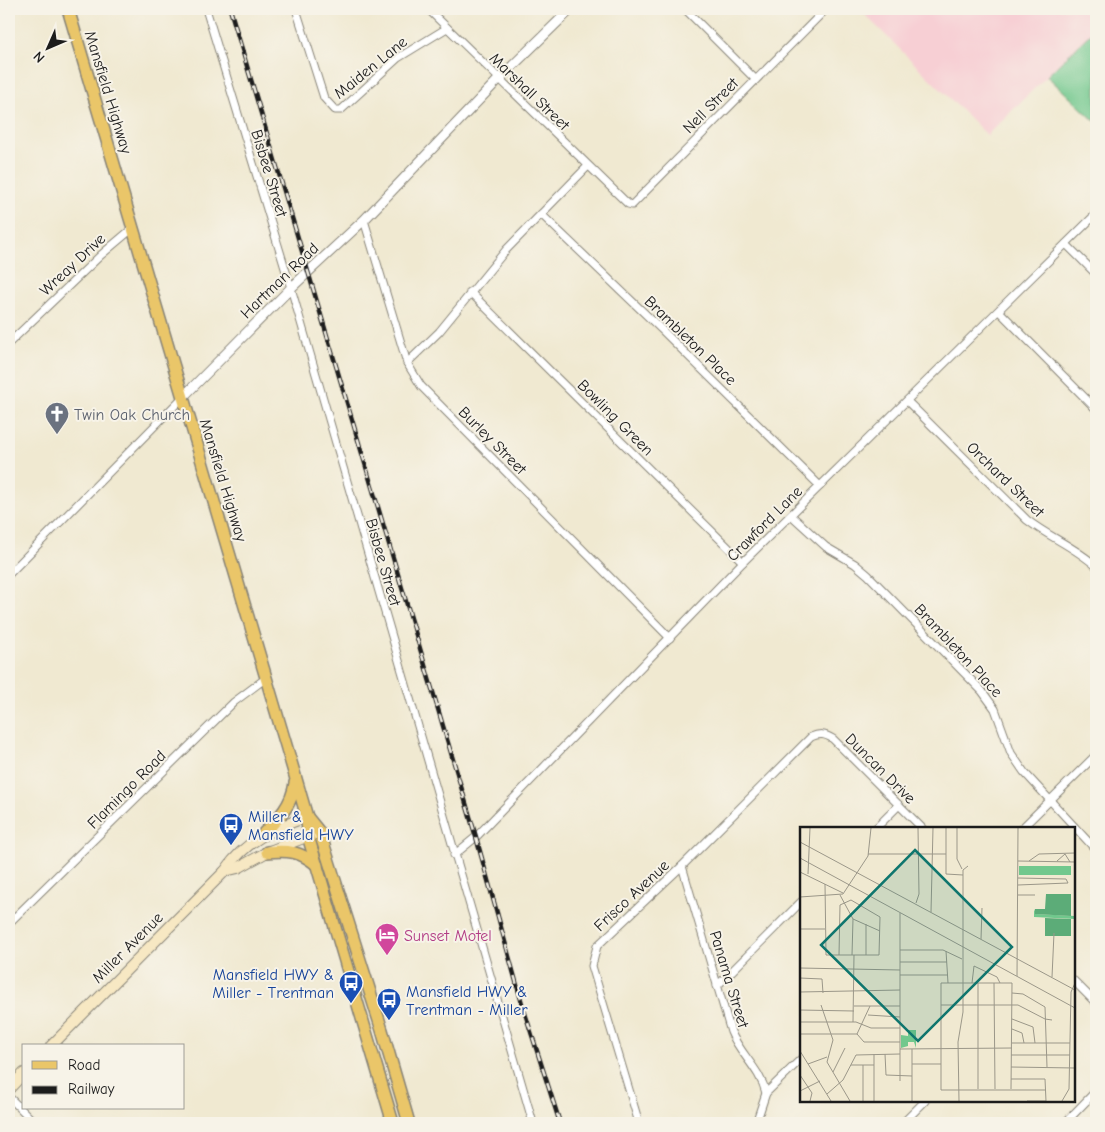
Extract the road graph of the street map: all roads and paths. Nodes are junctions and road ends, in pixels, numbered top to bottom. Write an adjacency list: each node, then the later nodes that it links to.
1 (68, 9): 16 (main road, Mansfield Highway)
2 (206, 9): 19 (street, Bisbee Street)
3 (296, 9): 8 (street, Maiden Lane)
4 (428, 9): 8 (street, Marshall Street)
5 (571, 9): 9 (street, Hartman Road)
6 (685, 9): 10 (street)
7 (826, 9): 10 (street, Nell Street)
8 (447, 28): 9 (street, Marshall Street)
9 (499, 79): 11 (street, Marshall Street); 15 (street, Hartman Road)
10 (755, 79): 12 (street, Nell Street)
11 (588, 166): 12 (street, Marshall Street); 13 (street)
12 (614, 191)
13 (541, 214): 20 (street); 27 (street, Brambleton Place)
14 (1096, 214): 17 (street, Crawford Lane)
15 (364, 220): 19 (street, Hartman Road); 23 (street, Burley Street)
16 (133, 228): 22 (street, Wreay Drive); 24 (main road, Mansfield Highway)
17 (1066, 244): 18 (street); 21 (street, Crawford Lane)
18 (1096, 274)
19 (291, 288): 24 (street, Hartman Road); 49 (street, Bisbee Street)
20 (470, 292): 23 (street); 29 (street, Bowling Green)
21 (998, 311): 25 (street, Crawford Lane); 26 (street)
22 (9, 343)
23 (407, 363): 32 (street, Burley Street)
24 (182, 398): 31 (street, Hartman Road); 33 (main road, Mansfield Highway)
25 (906, 401): 27 (street, Crawford Lane); 30 (street, Orchard Street)
26 (1096, 409)
27 (820, 486): 28 (street, Crawford Lane)
28 (792, 516): 29 (street, Crawford Lane); 37 (street, Brambleton Place)
29 (743, 562): 32 (street, Crawford Lane)
30 (1096, 566)
31 (9, 574)
32 (670, 638): 49 (street, Crawford Lane)
33 (266, 678): 36 (main road, Mansfield Highway); 54 (street, Flamingo Road)
34 (817, 734): 38 (street, Duncan Drive); 51 (street, Frisco Avenue)
35 (1096, 755): 37 (street)
36 (296, 779): 39 (main road, Mansfield Highway); 45 (main road)
37 (1049, 800): 42 (street); 43 (street, Brambleton Place)
38 (899, 805): 40 (street); 41 (street, Duncan Drive)
39 (307, 817): 45 (main road, Miller Avenue); 46 (main road, Mansfield Highway)
40 (877, 827)
41 (921, 827)
42 (1023, 827)
43 (1074, 827)
44 (1075, 828): 47 (street, Brambleton Place)
45 (264, 834): 52 (main road, Miller Avenue)
46 (314, 834): 48 (main road, Miller Avenue); 50 (main road, Mansfield Highway); 58 (main road, Mansfield Highway)
47 (1096, 850)
48 (267, 852): 50 (main road); 52 (main road, Miller Avenue)
49 (454, 855): 71 (street, Bisbee Street)
50 (317, 865): 59 (main road, Mansfield Highway)
51 (682, 866): 56 (street, Panama Street); 72 (street, Frisco Avenue)
52 (225, 871): 60 (main road, Miller Avenue)
53 (800, 903): 56 (street)
54 (9, 924)
55 (1075, 982): 57 (street)
56 (717, 986): 65 (street, Panama Street)
57 (1096, 1002)
58 (382, 1030): 59 (main road); 70 (main road, Mansfield Highway)
59 (367, 1034): 69 (main road, Mansfield Highway)
60 (53, 1044)
61 (800, 1060): 65 (street)
62 (22, 1075): 63 (main road)
63 (9, 1088)
64 (1096, 1092): 75 (street)
65 (766, 1093): 73 (street)
66 (9, 1097): 68 (street)
67 (924, 1102): 74 (street)
68 (35, 1123)
69 (393, 1123)
70 (409, 1123)
71 (533, 1123)
72 (639, 1123)
73 (756, 1123)
74 (903, 1123)
75 (1066, 1123)

